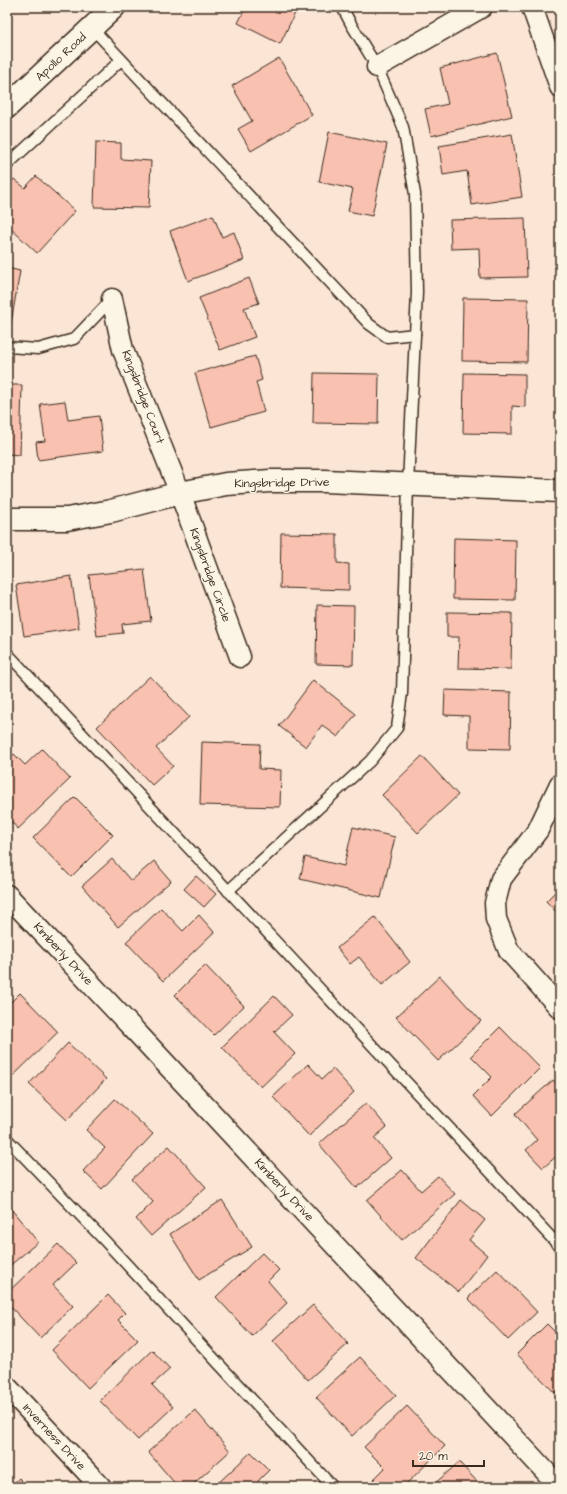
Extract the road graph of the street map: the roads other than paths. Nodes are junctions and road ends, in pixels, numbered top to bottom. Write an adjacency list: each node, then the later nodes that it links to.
1 (114, 7): 5 (street, Apollo Road)
2 (342, 7): 7 (lane)
3 (482, 7): 7 (street)
4 (532, 7): 8 (street)
5 (92, 28): 6 (lane); 9 (street, Apollo Road)
6 (121, 60): 10 (lane); 12 (lane)
7 (377, 67): 12 (lane)
8 (560, 87)
9 (7, 107)
10 (7, 165)
11 (112, 299): 13 (lane); 16 (street, Kingsbridge Court)
12 (415, 334): 14 (lane)
13 (7, 347)
14 (408, 485): 15 (street, Kingsbridge Drive); 16 (street, Kingsbridge Drive); 21 (lane)
15 (560, 491)
16 (180, 493): 17 (street, Kingsbridge Drive); 19 (street, Kingsbridge Circle)
17 (7, 519)
18 (7, 653): 21 (lane)
19 (240, 656)
20 (560, 784): 23 (street)
21 (228, 892): 25 (lane)
22 (7, 895): 29 (street, Kimberly Drive)
23 (560, 1008)
24 (7, 1139): 28 (lane)
25 (560, 1246)
26 (7, 1387): 27 (street, Inverness Drive)
27 (101, 1487)
28 (333, 1487)
29 (560, 1487)

